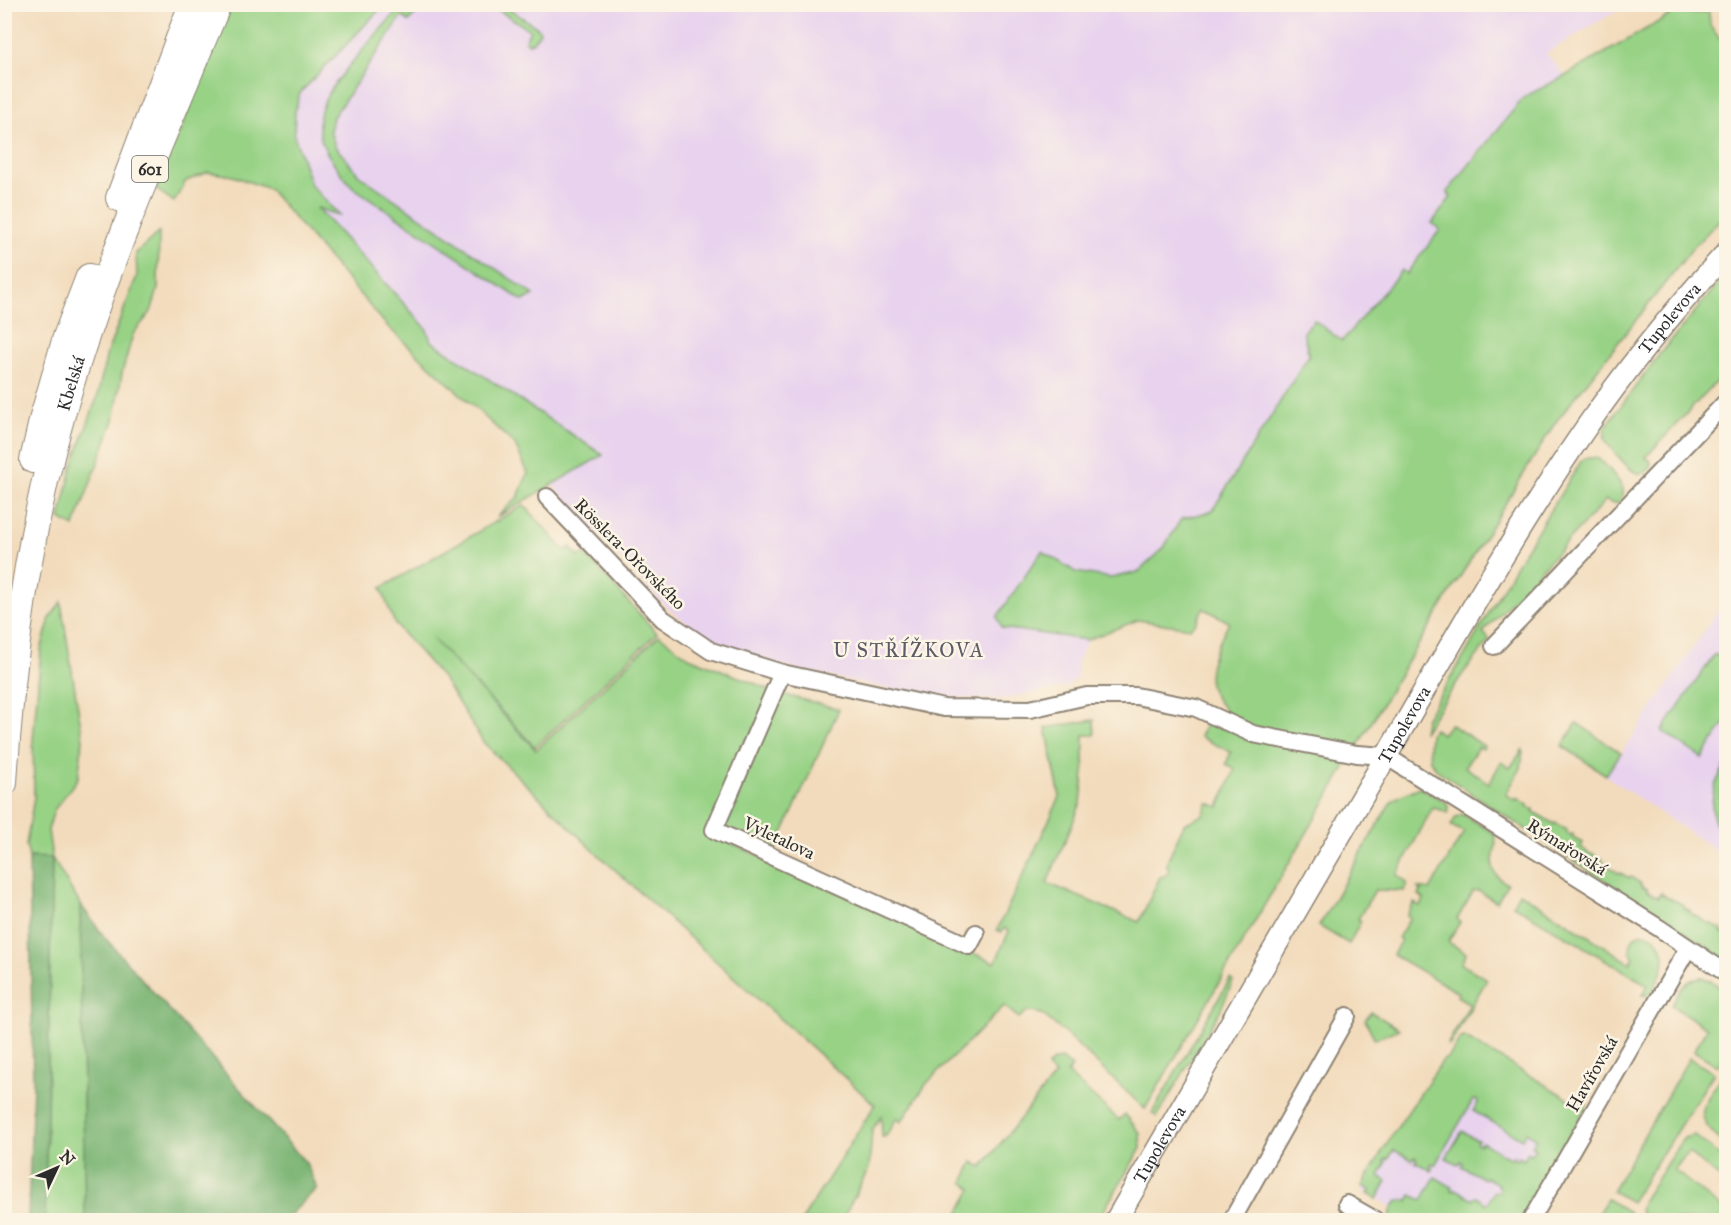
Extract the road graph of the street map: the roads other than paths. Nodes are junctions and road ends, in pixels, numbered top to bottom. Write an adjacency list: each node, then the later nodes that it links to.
1 (192, 4): 6 (highway, Kbelská / 601)
2 (218, 4): 10 (highway, Kbelská / 601)
3 (1726, 253): 9 (main road, Tupolevova)
4 (1726, 402): 7 (street)
5 (547, 497): 8 (street, Rösslera-Ořovského)
6 (4, 605)
7 (1494, 646)
8 (782, 673): 9 (street, Rösslera-Ořovského); 11 (street, Vyletalova)
9 (1386, 756): 12 (street, Rýmařovská); 16 (main road, Tupolevova)
10 (4, 783)
11 (976, 933)
12 (1688, 948): 13 (street, Rýmařovská); 19 (street, Havířovská)
13 (1726, 973)
14 (1347, 1017): 17 (street)
15 (1347, 1204): 18 (street)
16 (1116, 1221)
17 (1232, 1221)
18 (1375, 1221)
19 (1531, 1221)

